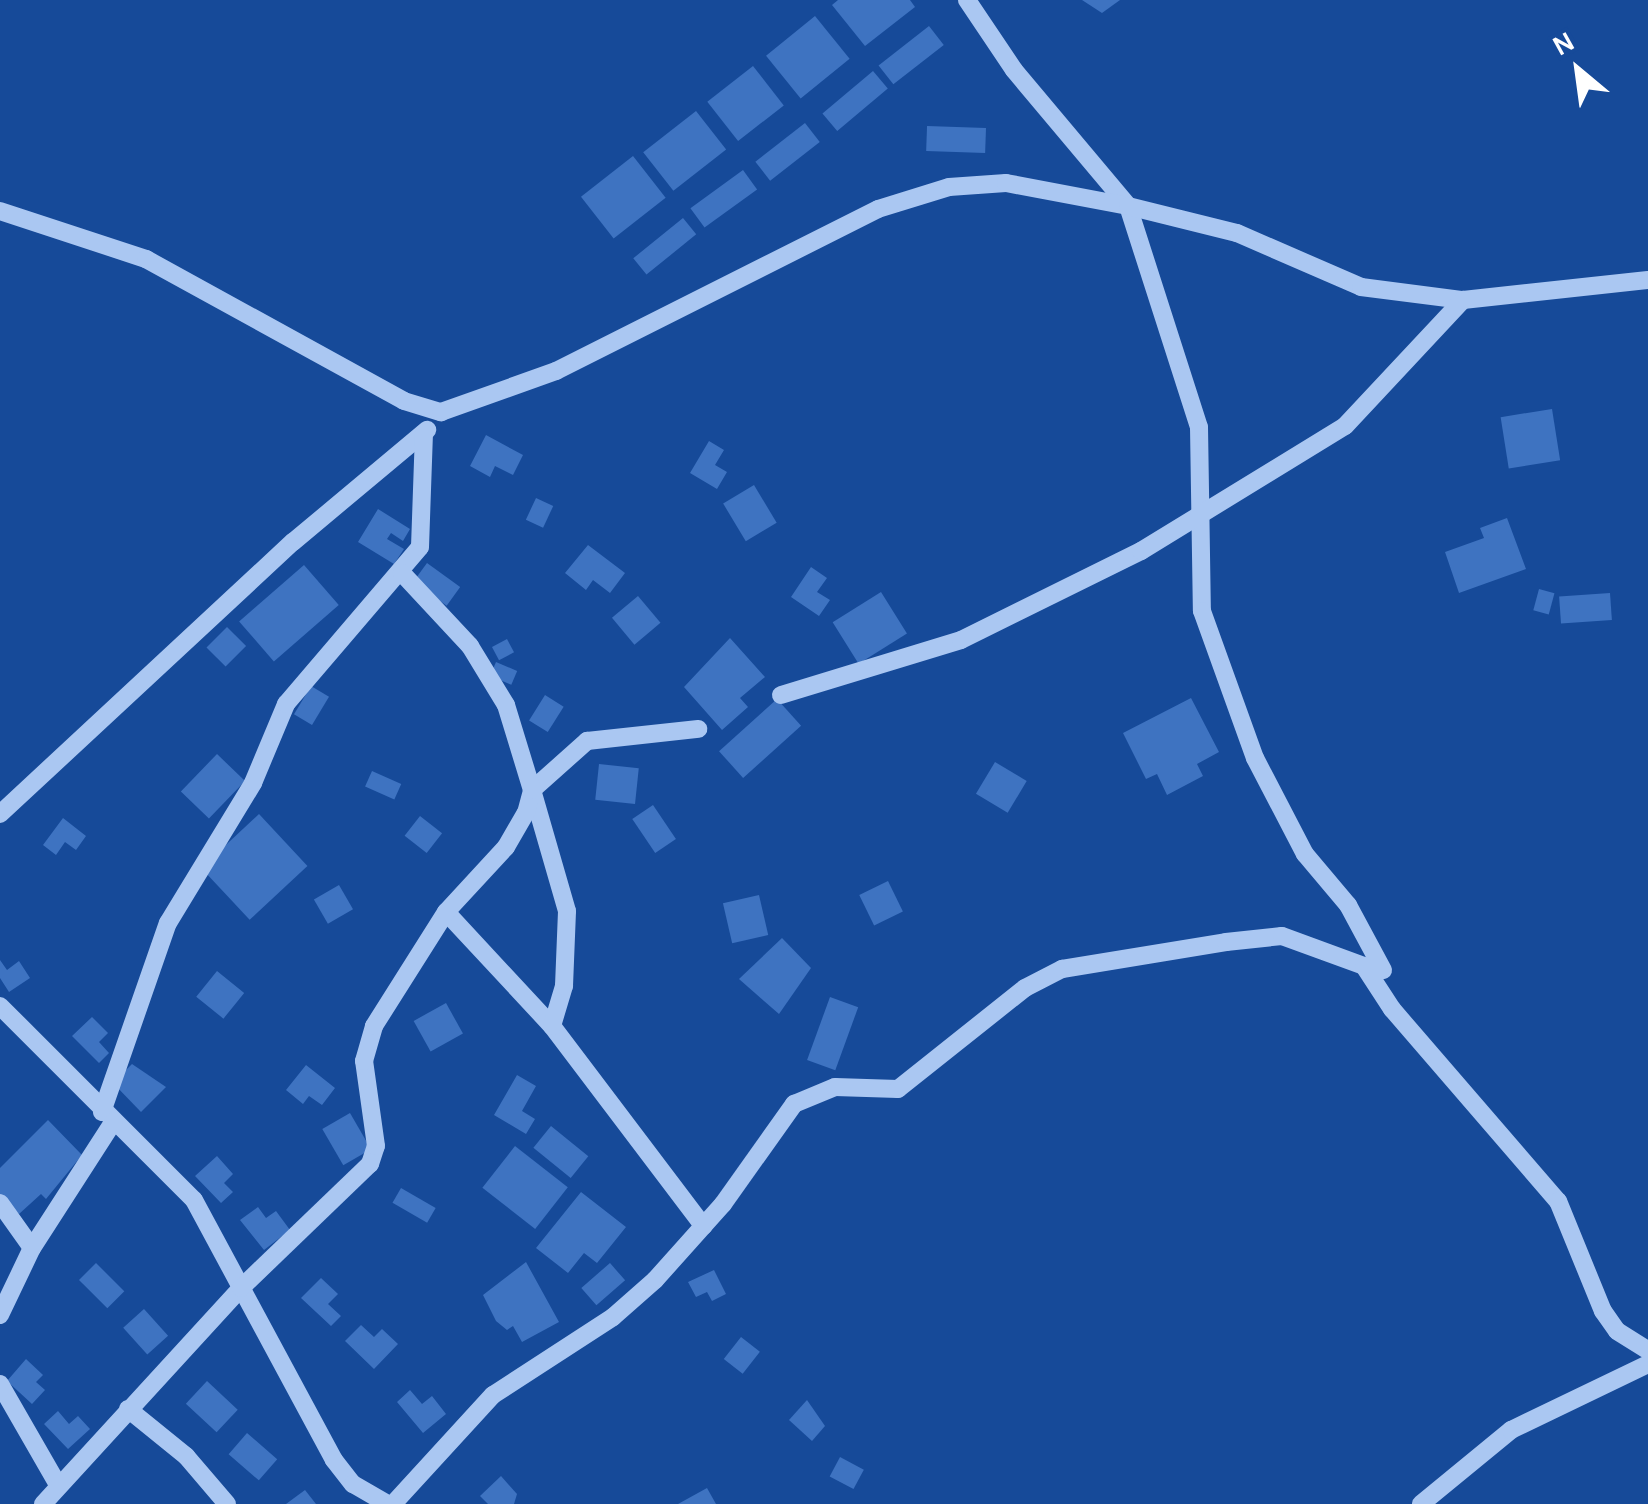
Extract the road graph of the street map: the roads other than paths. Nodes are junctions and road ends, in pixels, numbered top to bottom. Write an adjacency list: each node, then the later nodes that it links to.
1 (966, 0): 2 (street)
2 (1128, 206): 5 (street); 6 (street); 8 (street)
3 (0, 211): 6 (street)
4 (1648, 280): 5 (street)
5 (1463, 300): 8 (street)
6 (441, 412): 7 (street)
7 (424, 433): 9 (street); 13 (street)
8 (1205, 512): 10 (street); 15 (street)
9 (402, 573): 12 (street); 18 (street)
10 (780, 695)
11 (698, 728): 12 (street)
12 (532, 790): 14 (street); 17 (street)
13 (0, 814)
14 (446, 912): 17 (street); 22 (street)
15 (1383, 970)
16 (0, 1006): 18 (street)
17 (552, 1026): 20 (street)
18 (108, 1116): 21 (street); 22 (street)
19 (0, 1204): 21 (street)
20 (703, 1226): 24 (street); 31 (street)
21 (32, 1248): 23 (street)
22 (242, 1288): 27 (street); 31 (street)
23 (0, 1316)
24 (1648, 1350)
25 (1648, 1364): 32 (street)
26 (0, 1384): 28 (street)
27 (128, 1409): 28 (street); 30 (street)
28 (58, 1485): 29 (street)
29 (43, 1504)
30 (227, 1504)
31 (390, 1504)
32 (1421, 1504)

